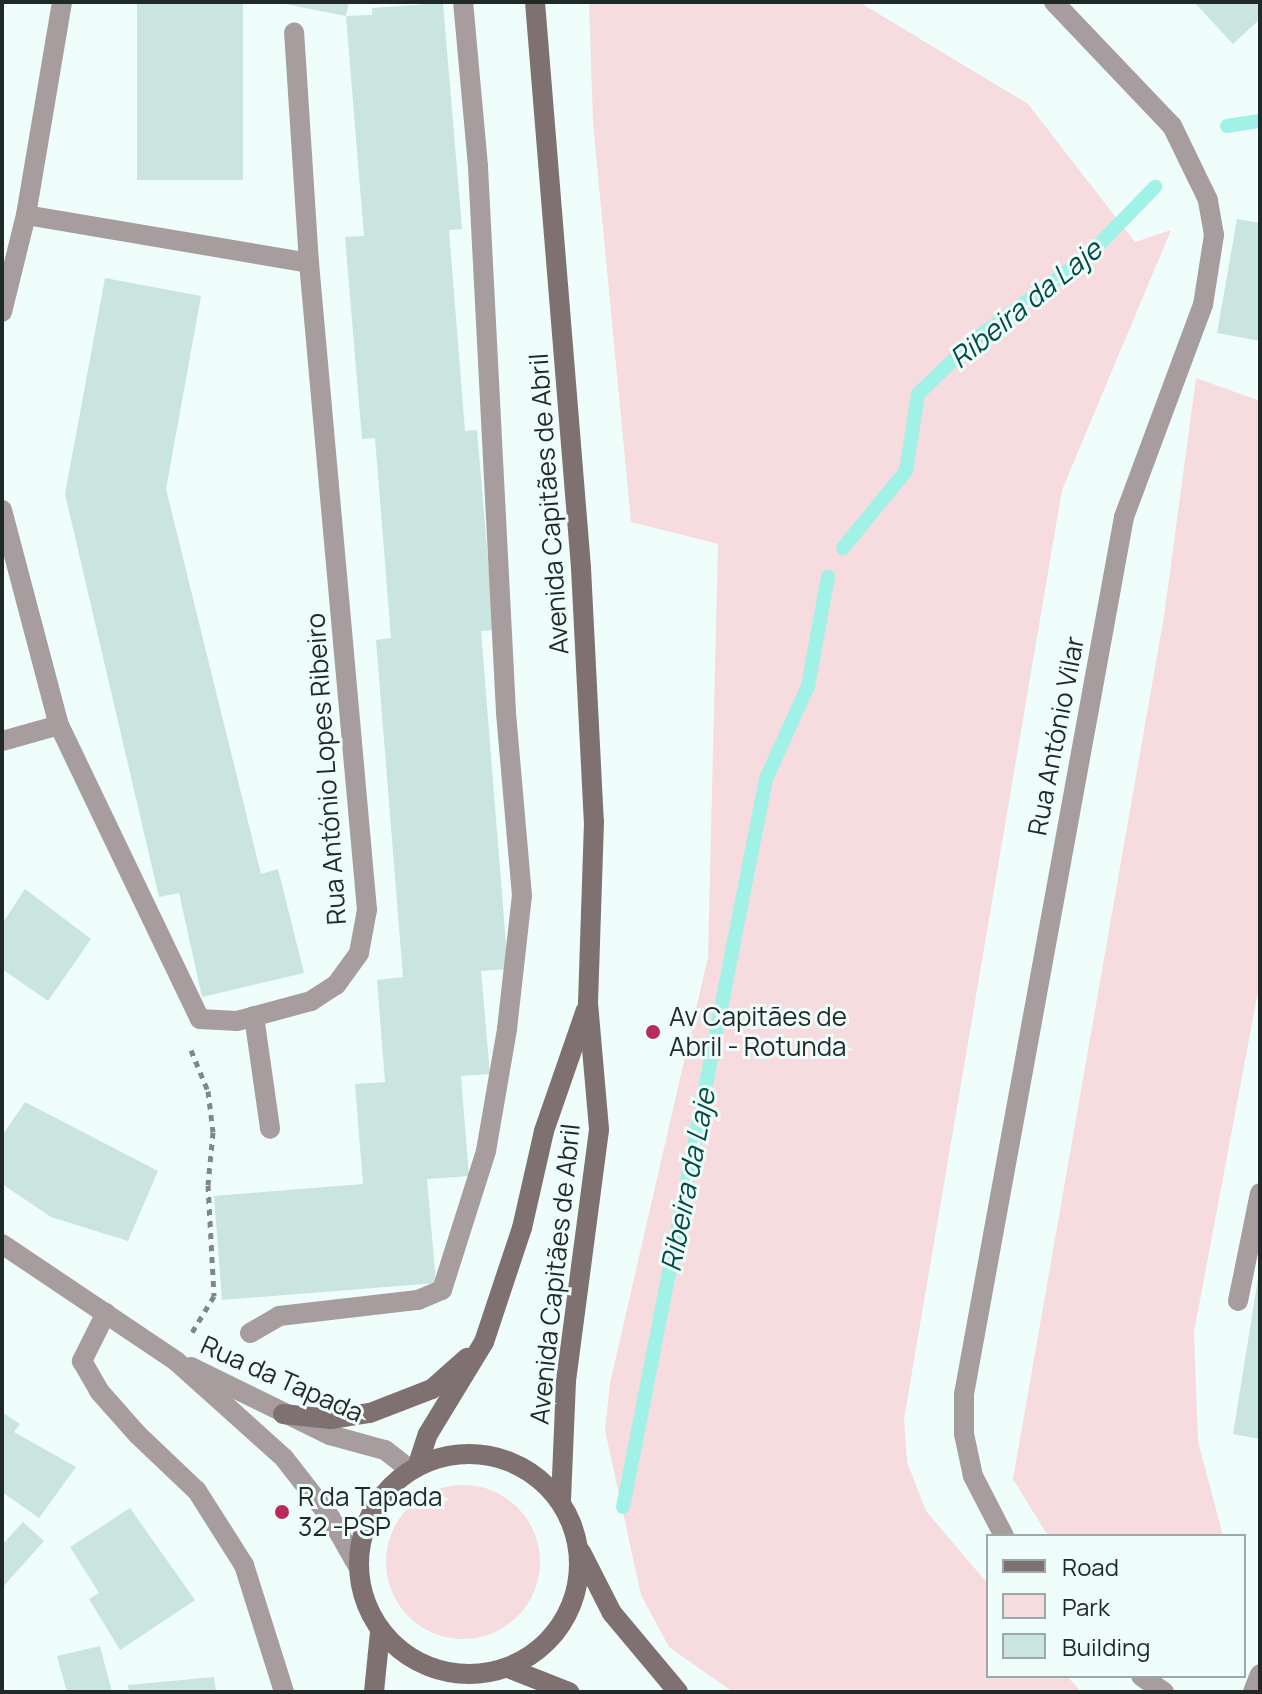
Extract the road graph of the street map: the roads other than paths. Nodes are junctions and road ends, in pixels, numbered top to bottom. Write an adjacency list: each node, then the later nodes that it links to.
1 (62, 2): 6 (street)
2 (463, 2): 19 (street)
3 (535, 2): 12 (street, Avenida Capitães de Abril)
4 (1054, 2): 25 (street, Rua António Vilar)
5 (294, 32): 7 (street, Rua António Lopes Ribeiro)
6 (26, 215): 7 (street); 8 (street)
7 (309, 263): 13 (street, Rua António Lopes Ribeiro)
8 (2, 312)
9 (2, 510): 10 (street)
10 (59, 725): 11 (street); 13 (street, Rua António Lopes Ribeiro)
11 (2, 741)
12 (588, 1003): 20 (street, Avenida Capitães de Abril); 24 (street, Avenida Capitães de Abril)
13 (254, 1016): 14 (street)
14 (270, 1129)
15 (1260, 1193): 17 (street)
16 (2, 1244): 18 (street, Rua da Tapada)
17 (1238, 1301)
18 (106, 1313): 21 (street, Rua da Tapada); 32 (street)
19 (250, 1333)
20 (484, 1342): 22 (street); 23 (street, Avenida Capitães de Abril)
21 (176, 1361): 22 (street, Rua da Tapada); 27 (street, Rua da Tapada)
22 (283, 1414): 23 (street, Rua da Tapada)
23 (414, 1465): 24 (street); 27 (street)
24 (561, 1502): 26 (street)
25 (1003, 1534)
26 (579, 1549): 30 (street); 35 (street)
27 (357, 1565): 28 (street)
28 (380, 1632): 30 (street); 33 (street)
29 (1260, 1674): 37 (street)
30 (495, 1678): 34 (street)
31 (1144, 1678): 36 (street)
32 (284, 1692)
33 (374, 1692)
34 (569, 1692)
35 (678, 1692)
36 (1164, 1692)
37 (1253, 1692)

